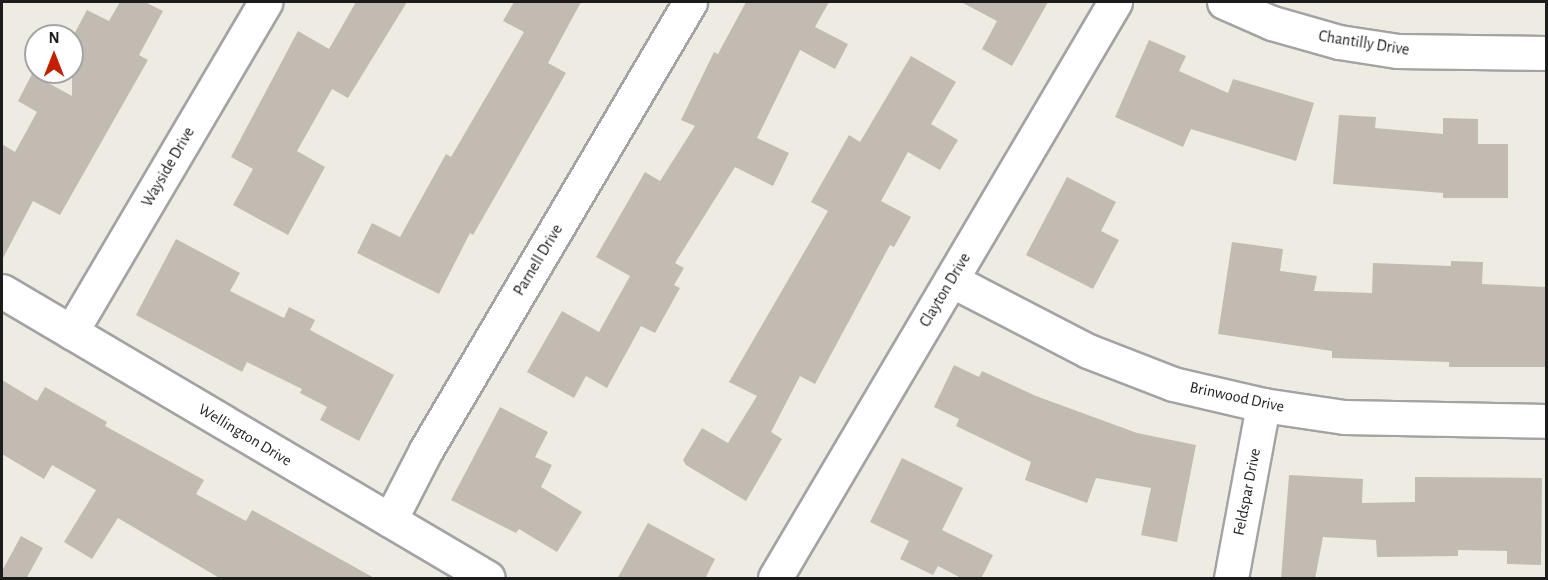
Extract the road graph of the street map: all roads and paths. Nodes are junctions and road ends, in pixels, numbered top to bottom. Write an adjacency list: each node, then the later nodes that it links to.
1 (264, 2): 8 (street, Wayside Drive)
2 (690, 2): 11 (street, Parnell Drive)
3 (1115, 2): 6 (street, Clayton Drive)
4 (1224, 2): 5 (street, Chantilly Drive)
5 (1546, 53)
6 (951, 280): 9 (street, Brinwood Drive); 13 (street, Clayton Drive)
7 (2, 291): 8 (street, Wellington Drive)
8 (71, 332): 11 (street, Wellington Drive)
9 (1263, 405): 10 (street, Brinwood Drive); 14 (street, Feldspar Drive)
10 (1546, 422)
11 (390, 520): 12 (street, Wellington Drive)
12 (488, 579)
13 (775, 579)
14 (1231, 579)

